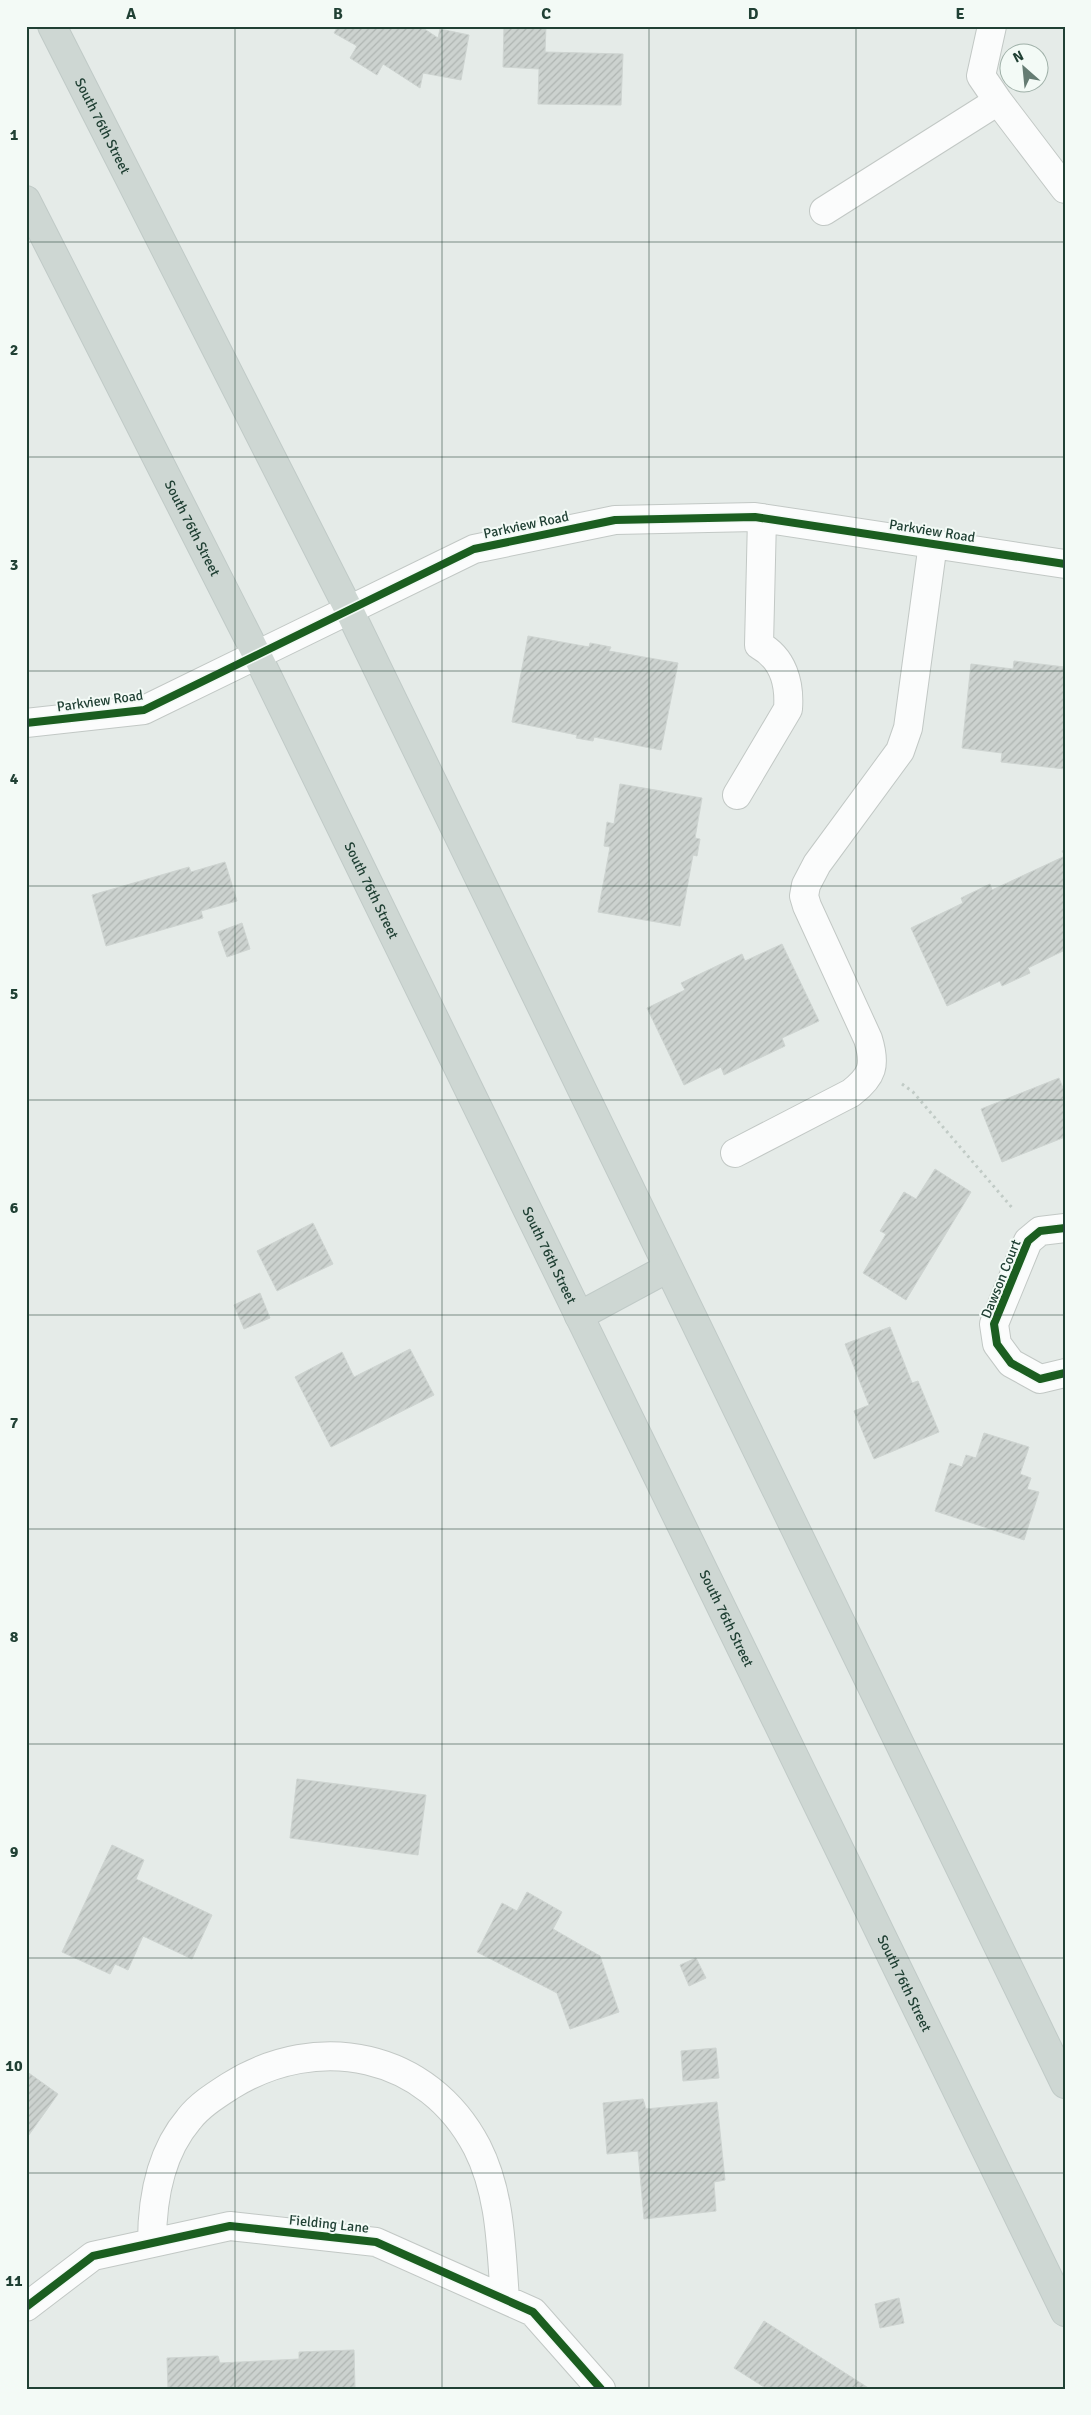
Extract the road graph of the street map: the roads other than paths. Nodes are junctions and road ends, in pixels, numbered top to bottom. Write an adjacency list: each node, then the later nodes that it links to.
1 (52, 26): 10 (main road, South 76th Street)
2 (992, 26): 3 (street)
3 (998, 102): 4 (street); 6 (street)
4 (1065, 189)
5 (26, 200): 11 (main road, South 76th Street)
6 (824, 211)
7 (762, 518): 8 (street, Parkview Road); 10 (street, Parkview Road); 13 (street)
8 (933, 543): 9 (street, Parkview Road); 14 (street)
9 (1065, 564)
10 (348, 610): 11 (street, Parkview Road); 16 (main road, South 76th Street)
11 (257, 655): 12 (street, Parkview Road); 17 (main road, South 76th Street)
12 (26, 723)
13 (737, 795)
14 (735, 1153)
15 (1065, 1228): 18 (street, Dawson Court)
16 (668, 1268): 17 (main road); 19 (main road, South 76th Street)
17 (579, 1316): 23 (main road, South 76th Street)
18 (1065, 1373)
19 (1065, 2084)
20 (152, 2243): 21 (street, Fielding Lane); 21 (street); 22 (street, Fielding Lane)
21 (505, 2299): 24 (street, Fielding Lane)
22 (26, 2307)
23 (1065, 2312)
24 (600, 2389)

